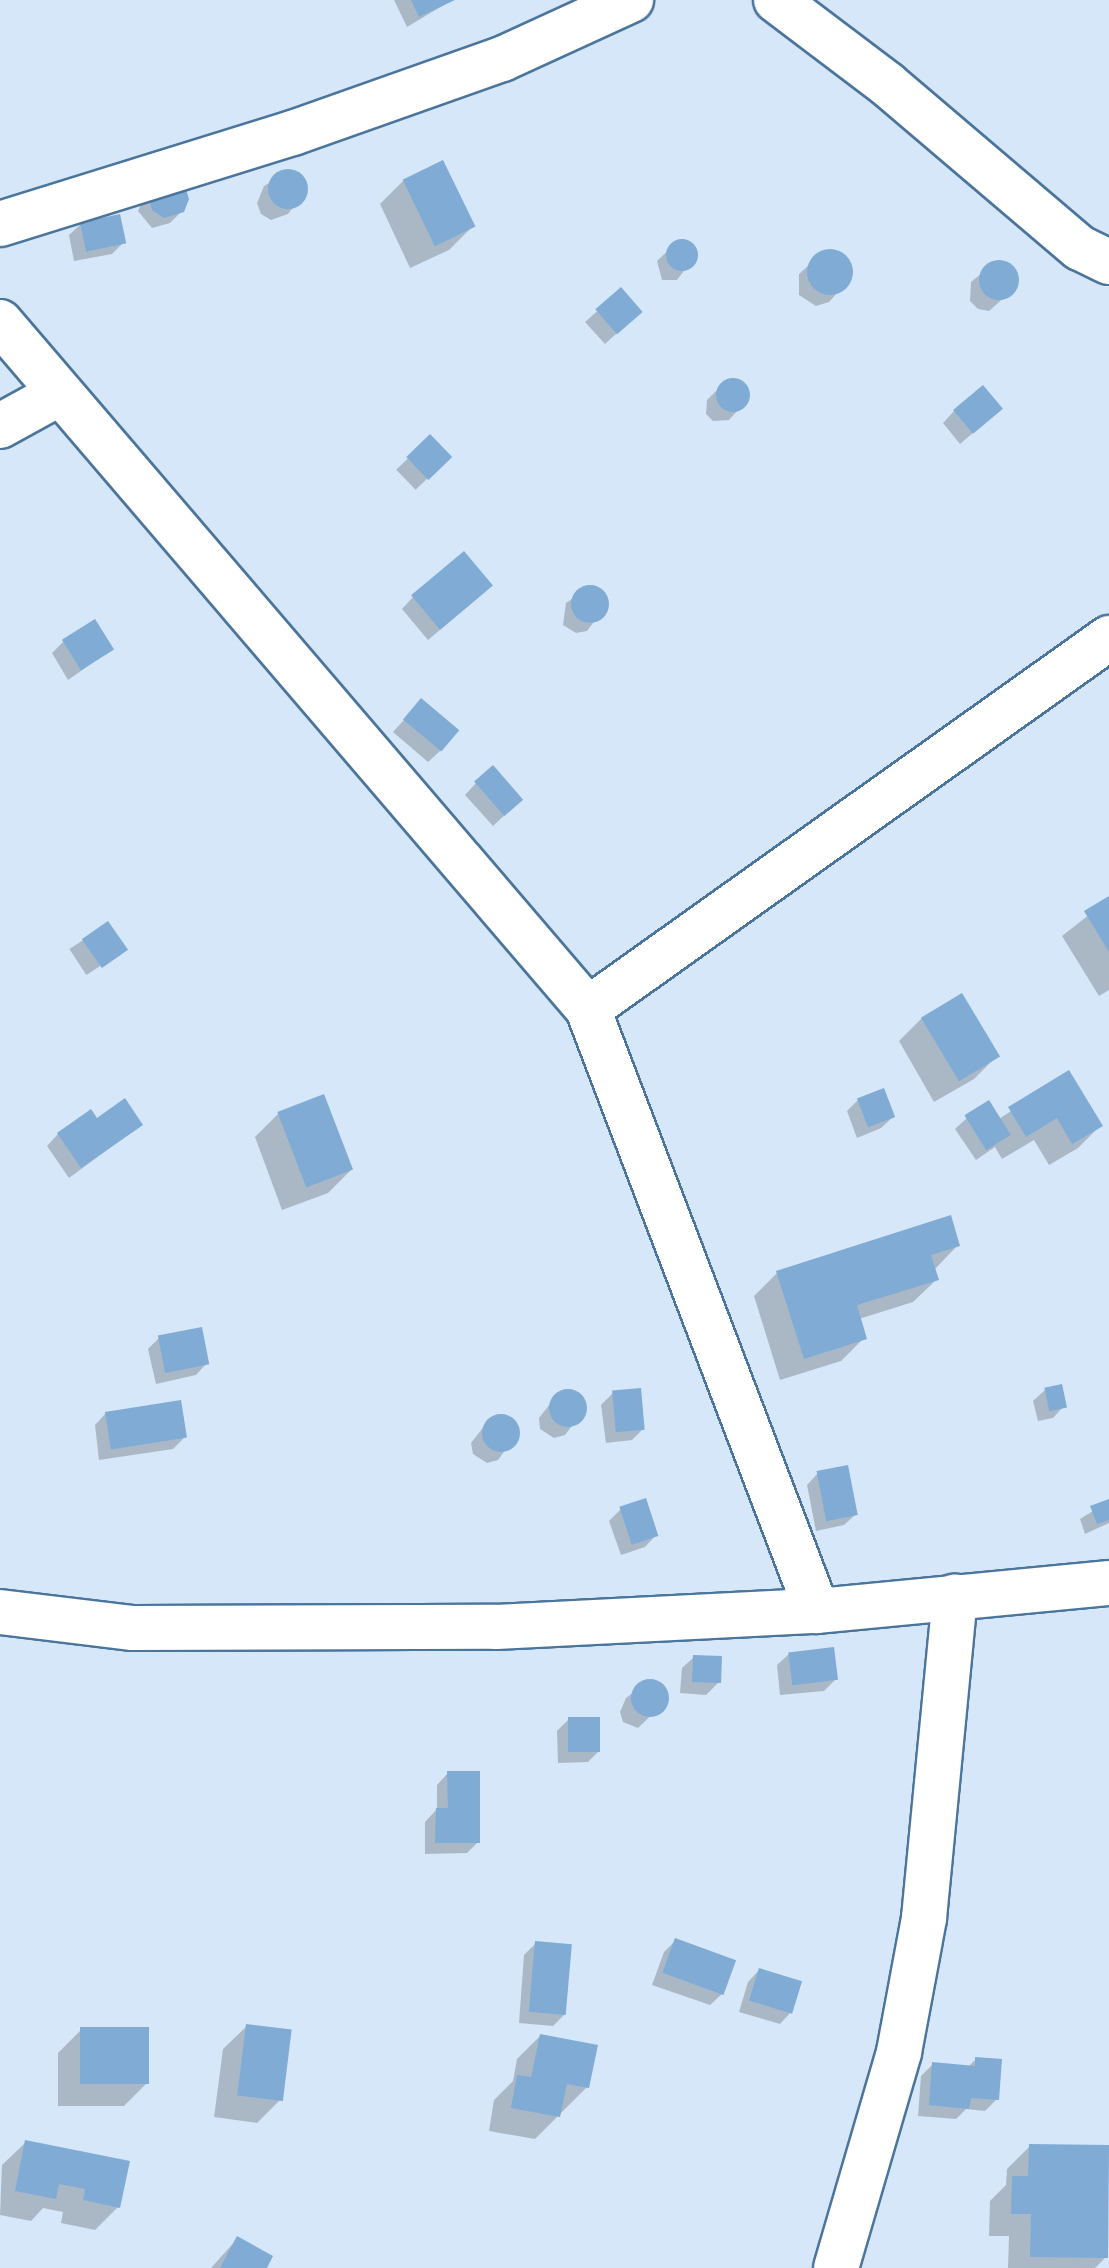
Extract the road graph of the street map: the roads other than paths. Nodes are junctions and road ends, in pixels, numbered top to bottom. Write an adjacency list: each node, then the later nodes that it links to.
1 (631, 0): 3 (street)
2 (776, 0): 4 (street)
3 (0, 224)
4 (1109, 262)
5 (0, 322): 6 (street)
6 (60, 393): 7 (street); 9 (street)
7 (0, 426)
8 (1109, 638): 9 (street)
9 (588, 1009): 12 (street)
10 (1109, 1583): 11 (street)
11 (955, 1596): 12 (street); 14 (street)
12 (817, 1611): 13 (street)
13 (0, 1612)
14 (836, 2268)

